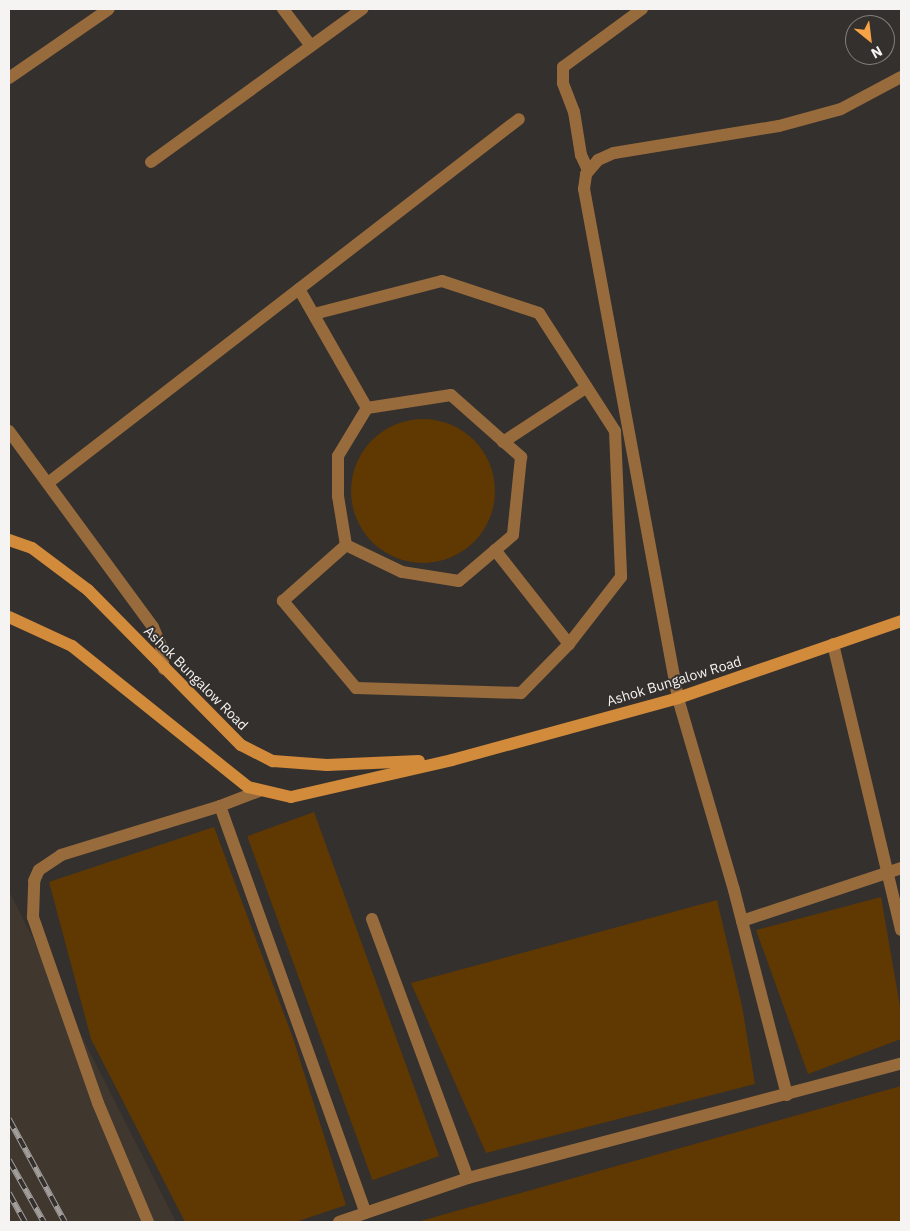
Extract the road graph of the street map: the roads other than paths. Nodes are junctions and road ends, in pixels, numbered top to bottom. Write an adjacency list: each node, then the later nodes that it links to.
1 (109, 9): 7 (street)
2 (283, 9): 5 (street)
3 (362, 9): 5 (street)
4 (642, 9): 10 (street)
5 (311, 46): 9 (street)
6 (901, 77): 10 (street)
7 (9, 78)
8 (520, 119): 11 (street)
9 (151, 162)
10 (588, 170): 26 (street)
11 (299, 289): 12 (street); 17 (street)
12 (314, 314): 13 (street); 14 (street)
13 (587, 387): 16 (street); 23 (street)
14 (367, 408): 16 (street); 19 (street)
15 (9, 431): 17 (street)
16 (503, 442): 20 (street)
17 (48, 483): 25 (street)
18 (9, 540): 25 (street, Ashok Bungalow Road)
19 (346, 545): 20 (street); 23 (street)
20 (495, 550): 23 (street)
21 (9, 616): 28 (street, Ashok Bungalow Road)
22 (901, 621): 24 (street, Ashok Bungalow Road)
23 (568, 644)
24 (833, 644): 26 (street, Ashok Bungalow Road); 31 (street)
25 (164, 669): 27 (street, Ashok Bungalow Road)
26 (678, 698): 27 (street, Ashok Bungalow Road); 33 (street)
27 (452, 760): 28 (street, Ashok Bungalow Road)
28 (259, 791): 29 (street)
29 (220, 806): 38 (street); 39 (street)
30 (901, 868): 31 (street)
31 (887, 873): 33 (street); 34 (street)
32 (372, 918): 37 (street)
33 (742, 921): 36 (street)
34 (901, 930)
35 (901, 1064): 36 (street)
36 (787, 1095): 37 (street)
37 (468, 1178): 38 (street)
38 (366, 1213): 40 (street)
39 (148, 1222)
40 (339, 1222)

